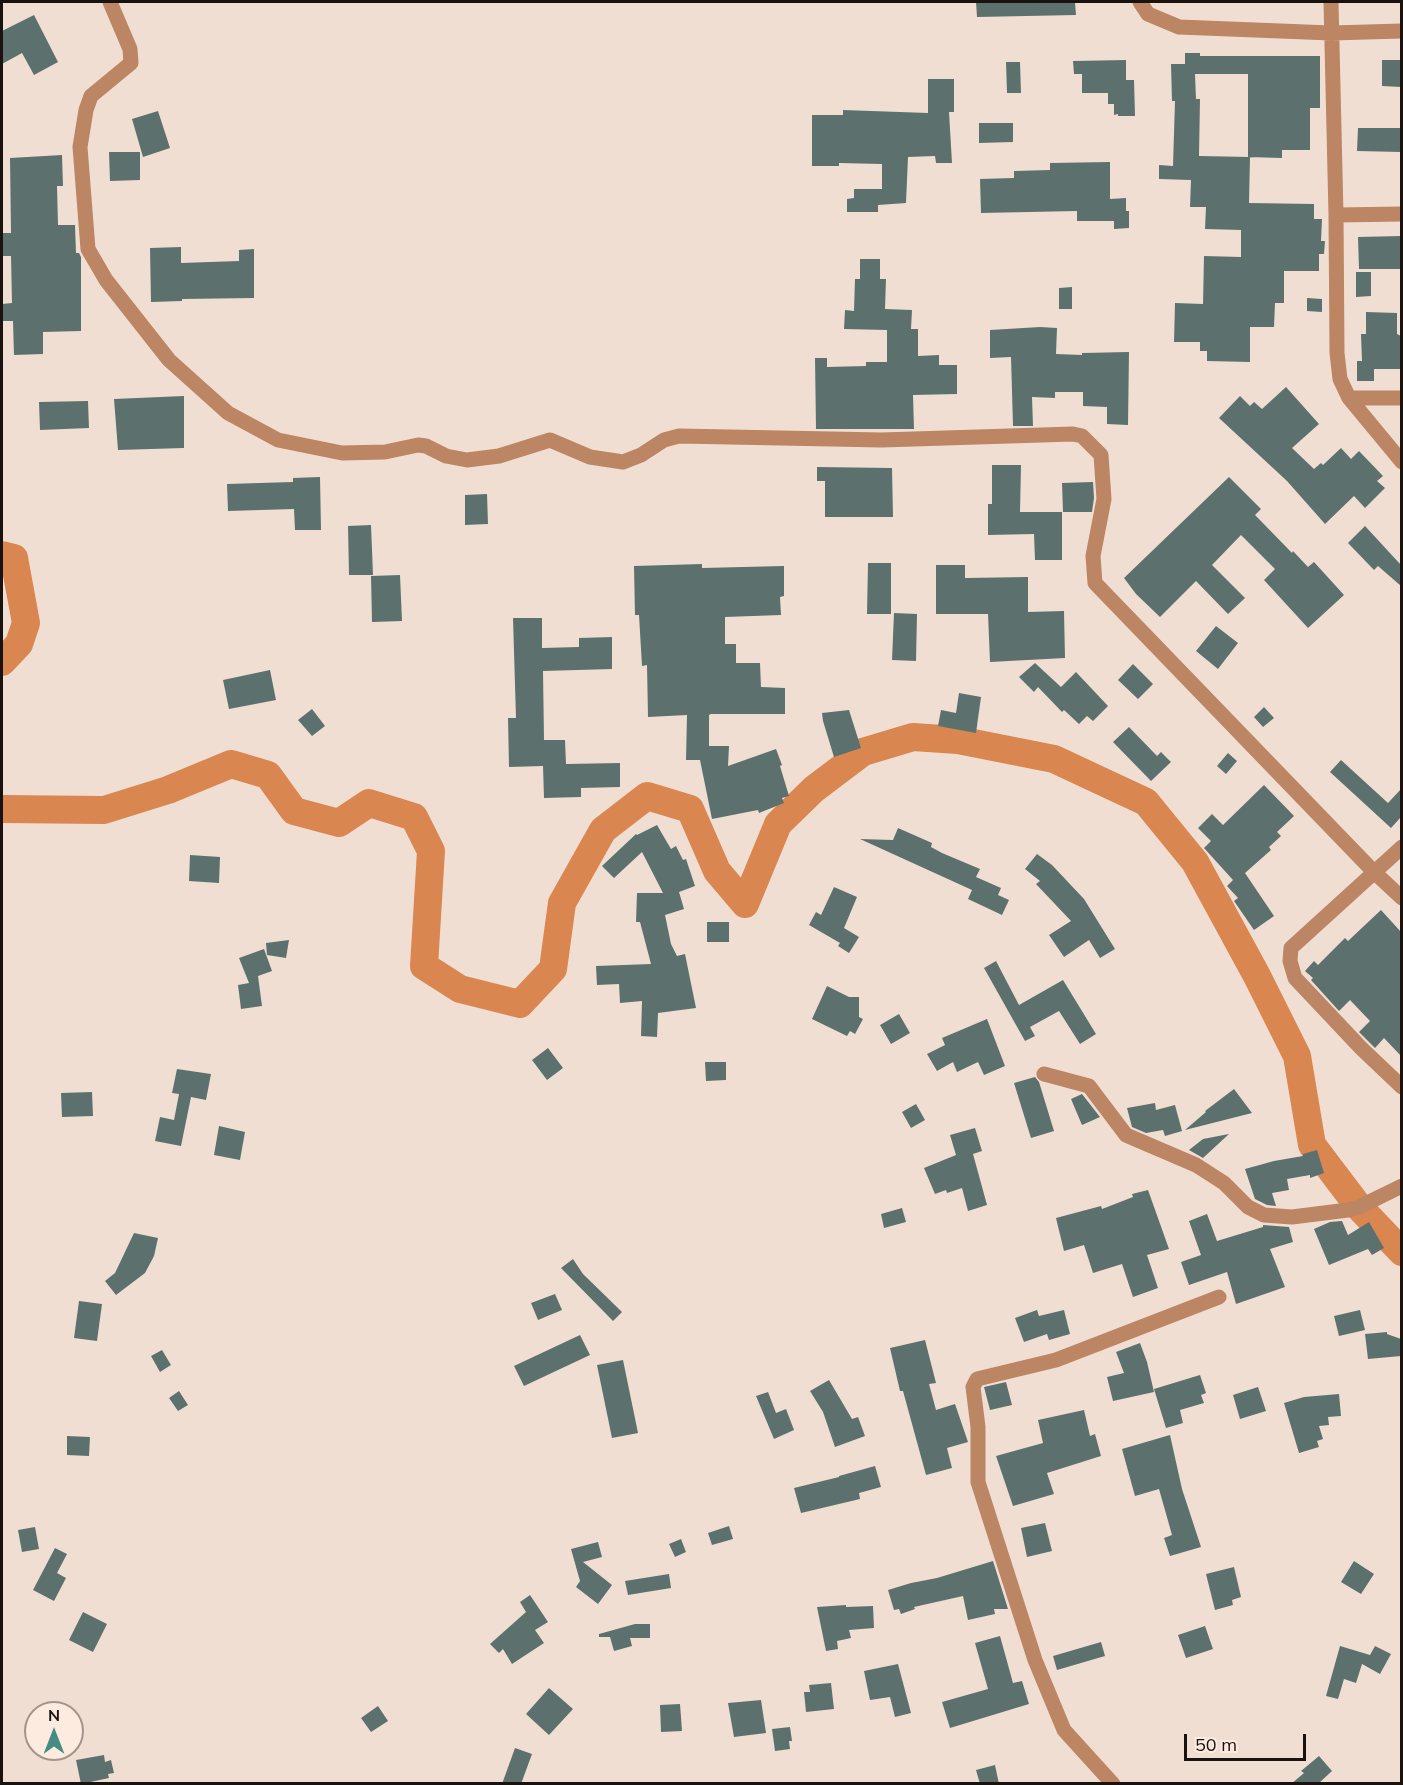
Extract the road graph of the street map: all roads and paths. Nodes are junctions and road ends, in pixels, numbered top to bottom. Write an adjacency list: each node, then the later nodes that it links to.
1 (110, 2): 12 (street)
2 (1140, 2): 5 (street)
3 (1330, 2): 5 (street)
4 (1401, 31): 5 (street)
5 (1331, 33): 7 (street)
6 (1401, 214): 7 (street)
7 (1336, 215): 8 (street)
8 (1349, 398): 9 (street); 10 (street)
9 (1401, 398)
10 (1401, 462)
11 (1401, 847): 12 (street)
12 (1374, 872): 13 (street); 15 (street)
13 (1401, 898)
14 (1044, 1074): 16 (street)
15 (1401, 1087)
16 (1401, 1186)
17 (1219, 1297): 18 (street)
18 (1113, 1784)

